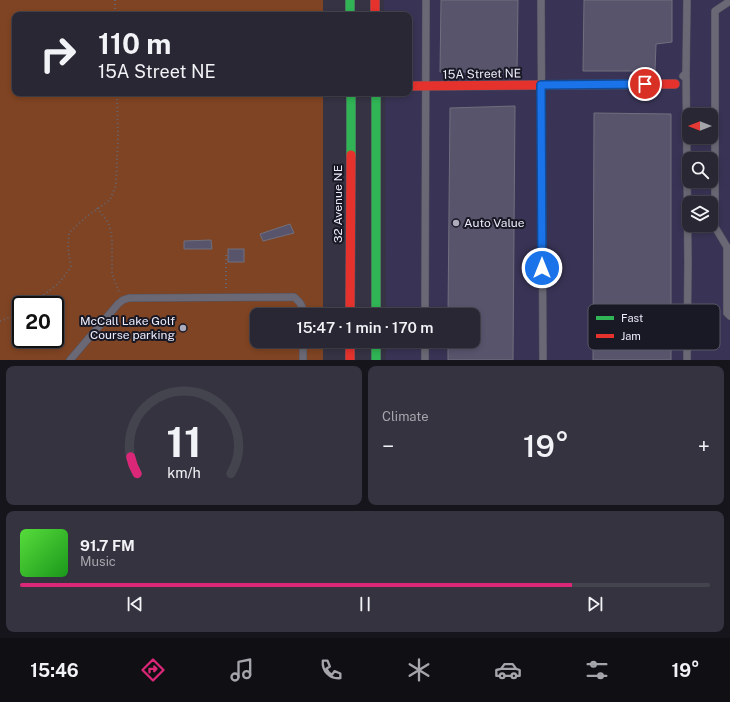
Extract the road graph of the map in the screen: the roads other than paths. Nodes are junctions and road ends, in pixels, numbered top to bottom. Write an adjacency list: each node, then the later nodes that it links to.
1 (350, 0): 7 (main road)
2 (375, 0): 8 (main road)
3 (426, 0): 13 (lane)
4 (541, 0): 11 (lane)
5 (687, 0): 9 (lane)
6 (730, 1): 21 (lane)
7 (350, 12)
8 (376, 12)
9 (686, 73): 10 (lane); 16 (lane)
10 (675, 84): 11 (main road, 15A Street NE)
11 (541, 85): 13 (main road, 15A Street NE); 32 (lane)
12 (412, 86): 13 (main road, 15A Street NE)
13 (426, 86): 20 (lane)
14 (351, 96): 18 (main road, 32 Avenue NE)
15 (376, 96): 19 (main road)
16 (688, 304)
17 (303, 308): 27 (lane)
18 (350, 308)
19 (376, 308)
20 (425, 308)
21 (730, 316)
22 (303, 348): 28 (lane)
23 (350, 348): 29 (main road)
24 (376, 348): 30 (main road)
25 (425, 348): 31 (lane)
26 (687, 350): 33 (lane)
27 (70, 360)
28 (303, 360)
29 (350, 360)
30 (376, 360)
31 (425, 360)
32 (543, 360)
33 (687, 360)

